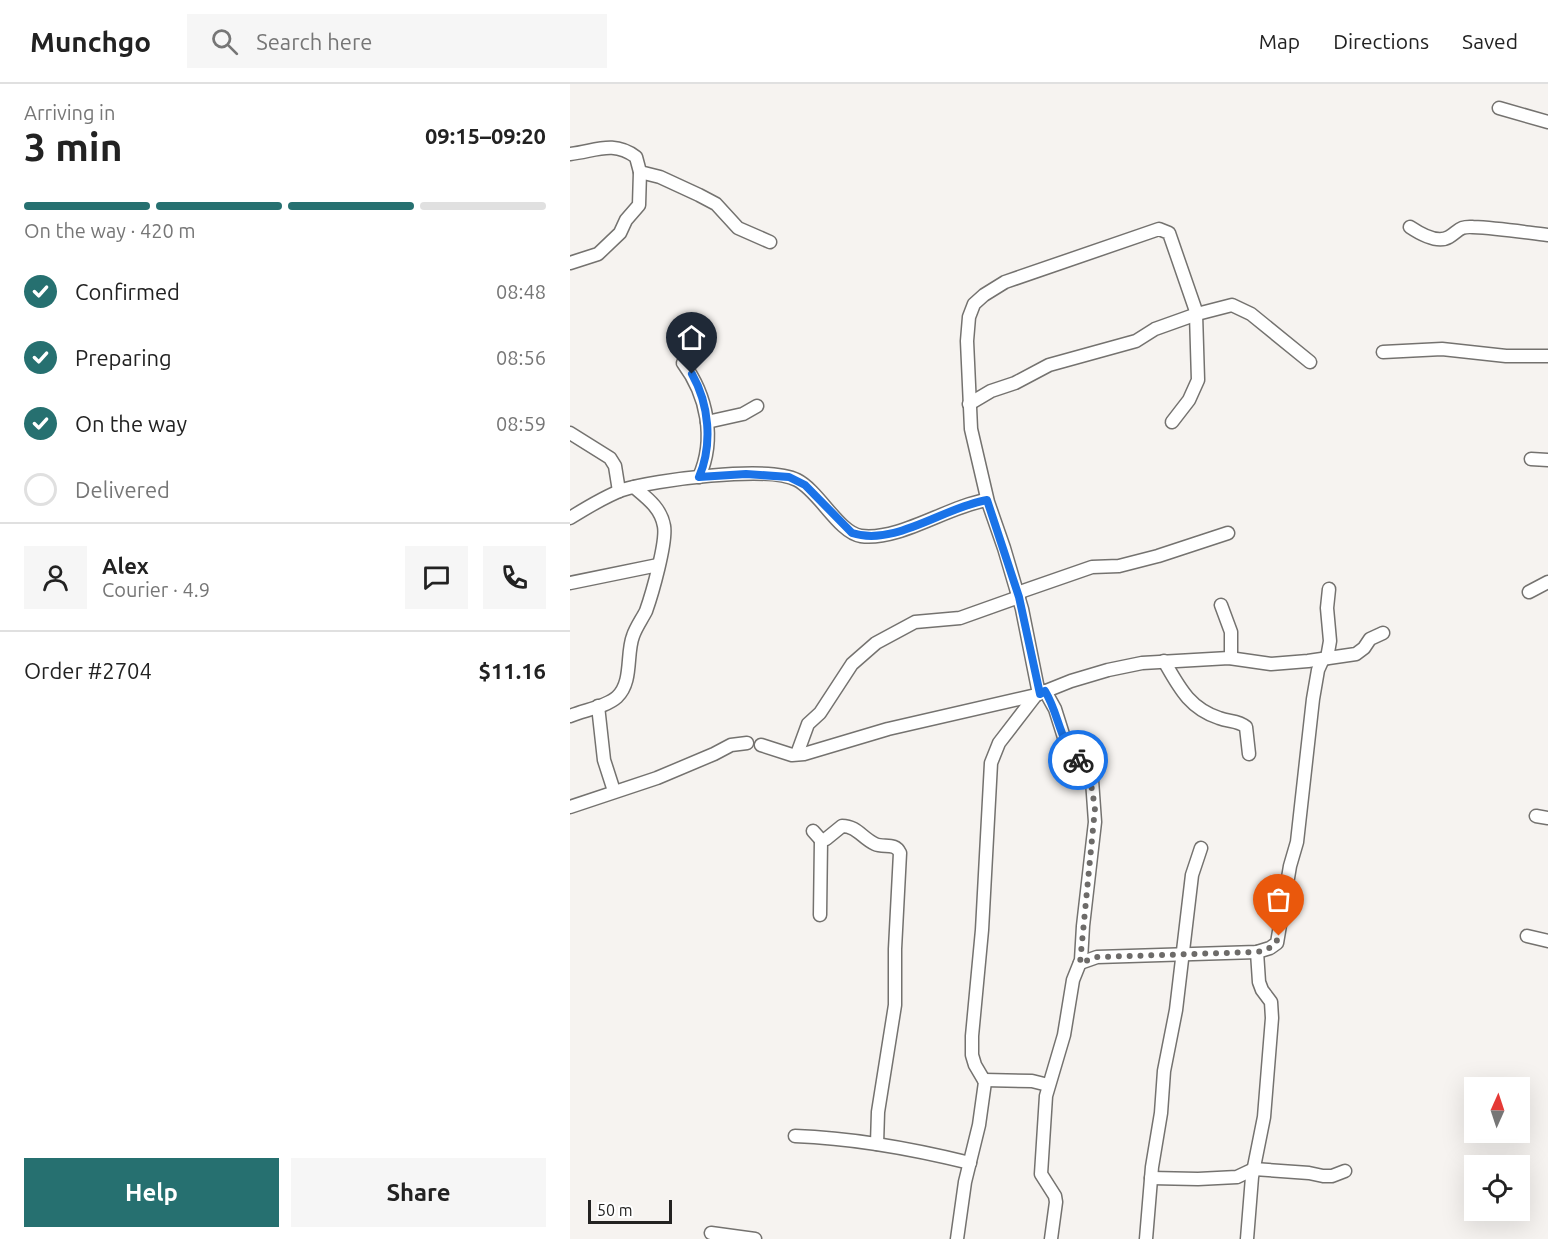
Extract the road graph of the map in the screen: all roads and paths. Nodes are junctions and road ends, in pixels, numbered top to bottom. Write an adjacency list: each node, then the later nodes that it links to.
1 (1499, 108): 2 (street)
2 (1548, 122)
3 (570, 154): 4 (street)
4 (640, 172): 7 (street); 8 (street)
5 (1410, 227): 6 (street)
6 (1548, 235)
7 (770, 242)
8 (570, 263)
9 (1197, 314): 12 (street); 14 (street); 14 (street); 17 (street)
10 (1383, 352): 11 (street)
11 (1548, 356)
12 (1310, 362)
13 (683, 363): 16 (street)
14 (969, 404): 24 (street)
15 (756, 406): 16 (street)
16 (707, 422): 21 (street)
17 (1172, 422)
18 (570, 433): 23 (street)
19 (1530, 459): 20 (street)
20 (1548, 459)
21 (699, 477): 22 (street); 24 (street)
22 (634, 487): 23 (street); 27 (street)
23 (619, 491): 25 (street)
24 (987, 500): 32 (street)
25 (570, 518)
26 (1228, 533): 32 (street)
27 (658, 565): 29 (street); 39 (street)
28 (1548, 582): 31 (street)
29 (570, 583)
30 (1329, 589): 36 (street)
31 (1529, 592)
32 (1018, 595): 38 (street); 43 (street)
33 (1221, 604): 35 (street)
34 (1383, 633): 36 (street)
35 (1231, 658): 36 (street); 37 (street)
36 (1325, 659): 51 (street)
37 (1164, 661): 38 (street); 44 (street)
38 (1040, 693): 43 (street); 53 (street); 54 (street)
39 (598, 706): 40 (street); 45 (street)
40 (570, 716)
41 (747, 743): 45 (street)
42 (761, 745): 43 (street)
43 (797, 754)
44 (1249, 754)
45 (614, 791): 46 (street)
46 (570, 807)
47 (1201, 848): 52 (street)
48 (820, 915): 57 (street)
49 (1527, 936): 50 (street)
50 (1548, 941)
51 (1257, 952): 52 (street); 59 (street)
52 (1183, 954): 53 (street); 61 (street)
53 (1080, 963): 55 (street)
54 (984, 1080): 55 (street); 58 (street)
55 (1048, 1085): 65 (street)
56 (795, 1136): 57 (street)
57 (877, 1144): 58 (street)
58 (970, 1163): 64 (street)
59 (1254, 1169): 60 (street); 61 (street); 67 (street)
60 (1346, 1171)
61 (1151, 1178): 66 (street)
62 (711, 1233): 63 (street)
63 (755, 1239)
64 (957, 1239)
65 (1051, 1239)
66 (1146, 1239)
67 (1247, 1239)

